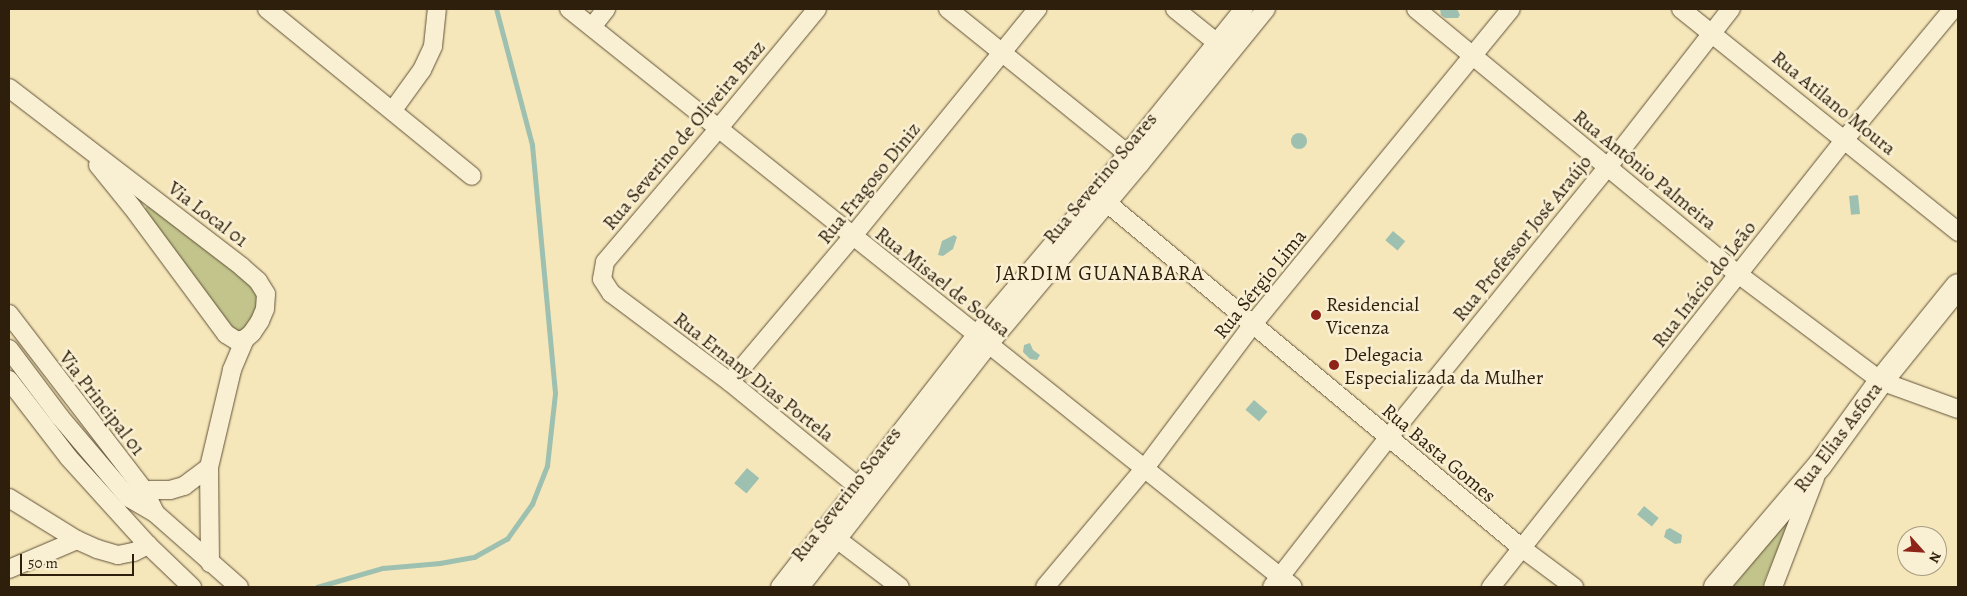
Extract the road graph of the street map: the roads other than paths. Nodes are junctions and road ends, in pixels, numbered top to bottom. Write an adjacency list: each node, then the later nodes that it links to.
1 (267, 9): 22 (street)
2 (437, 9): 22 (street)
3 (569, 9): 16 (street, Rua Misael de Sousa)
4 (606, 9): 16 (street)
5 (817, 9): 23 (street, Rua Severino de Oliveira Braz)
6 (948, 9): 19 (street)
7 (1038, 9): 19 (street, Rua Fragoso Diniz)
8 (1175, 9): 18 (street)
9 (1244, 9): 18 (street, Rua Severino Soares)
10 (1266, 9): 29 (street, Rua Severino Soares)
11 (1416, 9): 20 (street, Rua Antônio Palmeira)
12 (1511, 9): 20 (street, Rua Sérgio Lima)
13 (1681, 9): 17 (street, Rua Atilano Moura)
14 (1731, 9): 17 (street, Rua Professor José Araújo)
15 (1953, 9): 24 (street, Rua Inácio do Leão)
16 (592, 27): 23 (street, Rua Misael de Sousa)
17 (1712, 32): 24 (street, Rua Atilano Moura); 27 (street, Rua Professor José Araújo)
18 (1216, 42): 26 (street, Rua Severino Soares)
19 (1003, 53): 26 (street); 31 (street, Rua Fragoso Diniz)
20 (1474, 56): 27 (street, Rua Antônio Palmeira); 36 (street, Rua Sérgio Lima)
21 (9, 88): 25 (street, Via Local 01)
22 (393, 110): 28 (street)
23 (719, 128): 31 (street, Rua Misael de Sousa); 34 (street, Rua Severino de Oliveira Braz)
24 (1845, 139): 30 (street, Rua Atilano Moura); 32 (street, Rua Inácio do Leão)
25 (78, 142): 38 (street, Via Local 01); 38 (street, Via Local 01)
26 (1128, 154): 29 (street, Rua Severino Soares)
27 (1607, 168): 32 (street, Rua Antônio Palmeira); 45 (street, Rua Professor José Araújo)
28 (472, 176)
29 (1101, 198): 36 (street, Rua Basta Gomes); 39 (street, Rua Severino Soares)
30 (1958, 232)
31 (852, 237): 39 (street, Rua Misael de Sousa); 43 (street, Rua Fragoso Diniz)
32 (1738, 274): 42 (street, Rua Antônio Palmeira); 55 (street, Rua Inácio do Leão)
33 (1958, 286): 42 (street, Rua Elias Asfora)
34 (611, 293): 43 (street, Rua Ernany Dias Portela)
35 (9, 314): 37 (street, Via Principal 01)
36 (1253, 324): 45 (street, Rua Basta Gomes); 48 (street, Rua Sérgio Lima)
37 (28, 340): 40 (street, Via Principal 01); 50 (street, Via Principal 01)
38 (245, 340): 47 (street, Via Local 01)
39 (983, 340): 48 (street, Rua Misael de Sousa); 49 (street, Rua Severino Soares)
40 (10, 351): 50 (street, Via Principal 01)
41 (9, 380): 54 (street)
42 (1881, 381): 44 (street, Rua Antônio Palmeira); 46 (street, Rua Elias Asfora)
43 (730, 382): 49 (street, Rua Ernany Dias Portela)
44 (1958, 409)
45 (1388, 438): 55 (street, Rua Basta Gomes); 58 (street, Rua Professor José Araújo)
46 (1820, 465): 67 (street, Rua Elias Asfora); 68 (street)
47 (208, 467): 50 (street); 56 (street, Via Local 01)
48 (1145, 468): 58 (street, Rua Misael de Sousa); 64 (street, Rua Sérgio Lima)
49 (865, 492): 52 (street, Rua Severino Soares)
50 (137, 494): 56 (street, Via Principal 01)
51 (9, 498): 53 (street)
52 (832, 534): 61 (street, Rua Severino Soares); 62 (street, Rua Severino Soares); 63 (street)
53 (77, 540): 54 (street); 57 (street)
54 (148, 545): 59 (street)
55 (1522, 549): 65 (street, Rua Inácio do Leão); 66 (street, Rua Basta Gomes)
56 (210, 563): 60 (street, Via Principal 01)
57 (9, 569)
58 (1282, 584)
59 (192, 587)
60 (239, 587)
61 (780, 587)
62 (800, 587)
63 (900, 587)
64 (1045, 587)
65 (1491, 587)
66 (1574, 587)
67 (1716, 587)
68 (1773, 587)

